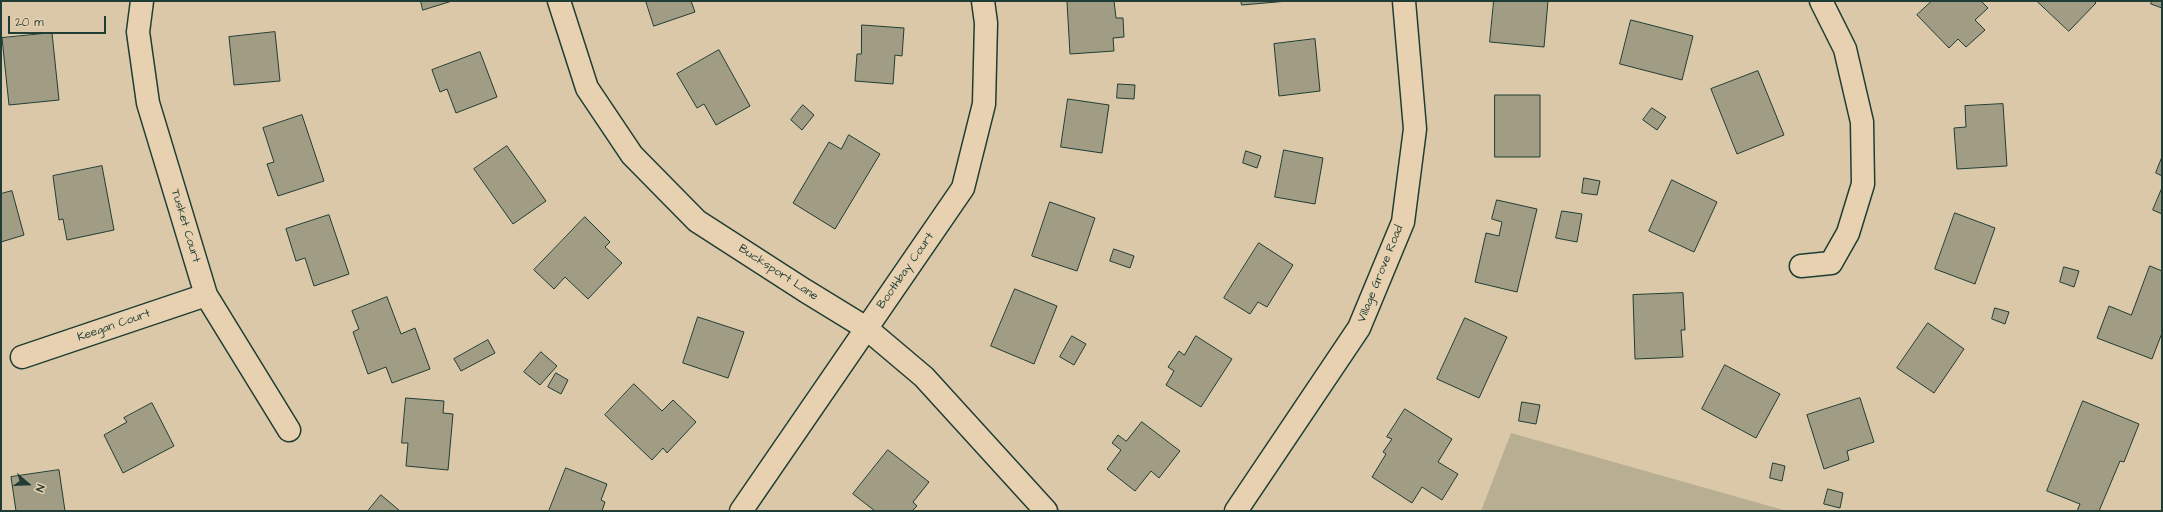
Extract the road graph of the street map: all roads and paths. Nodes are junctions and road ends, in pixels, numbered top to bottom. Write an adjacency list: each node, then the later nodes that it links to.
1 (142, 1): 7 (street, Tusket Court)
2 (559, 1): 8 (street, Bucksport Lane)
3 (983, 1): 8 (street, Boothbay Court)
4 (1404, 1): 13 (street, Village Grove Road)
5 (1821, 1): 6 (street)
6 (1801, 266)
7 (206, 295): 9 (street, Keegan Court); 10 (street, Tusket Court)
8 (866, 328): 11 (street, Boothbay Court); 12 (street, Bucksport Lane)
9 (22, 357)
10 (290, 430)
11 (741, 511)
12 (1046, 511)
13 (1236, 511)

